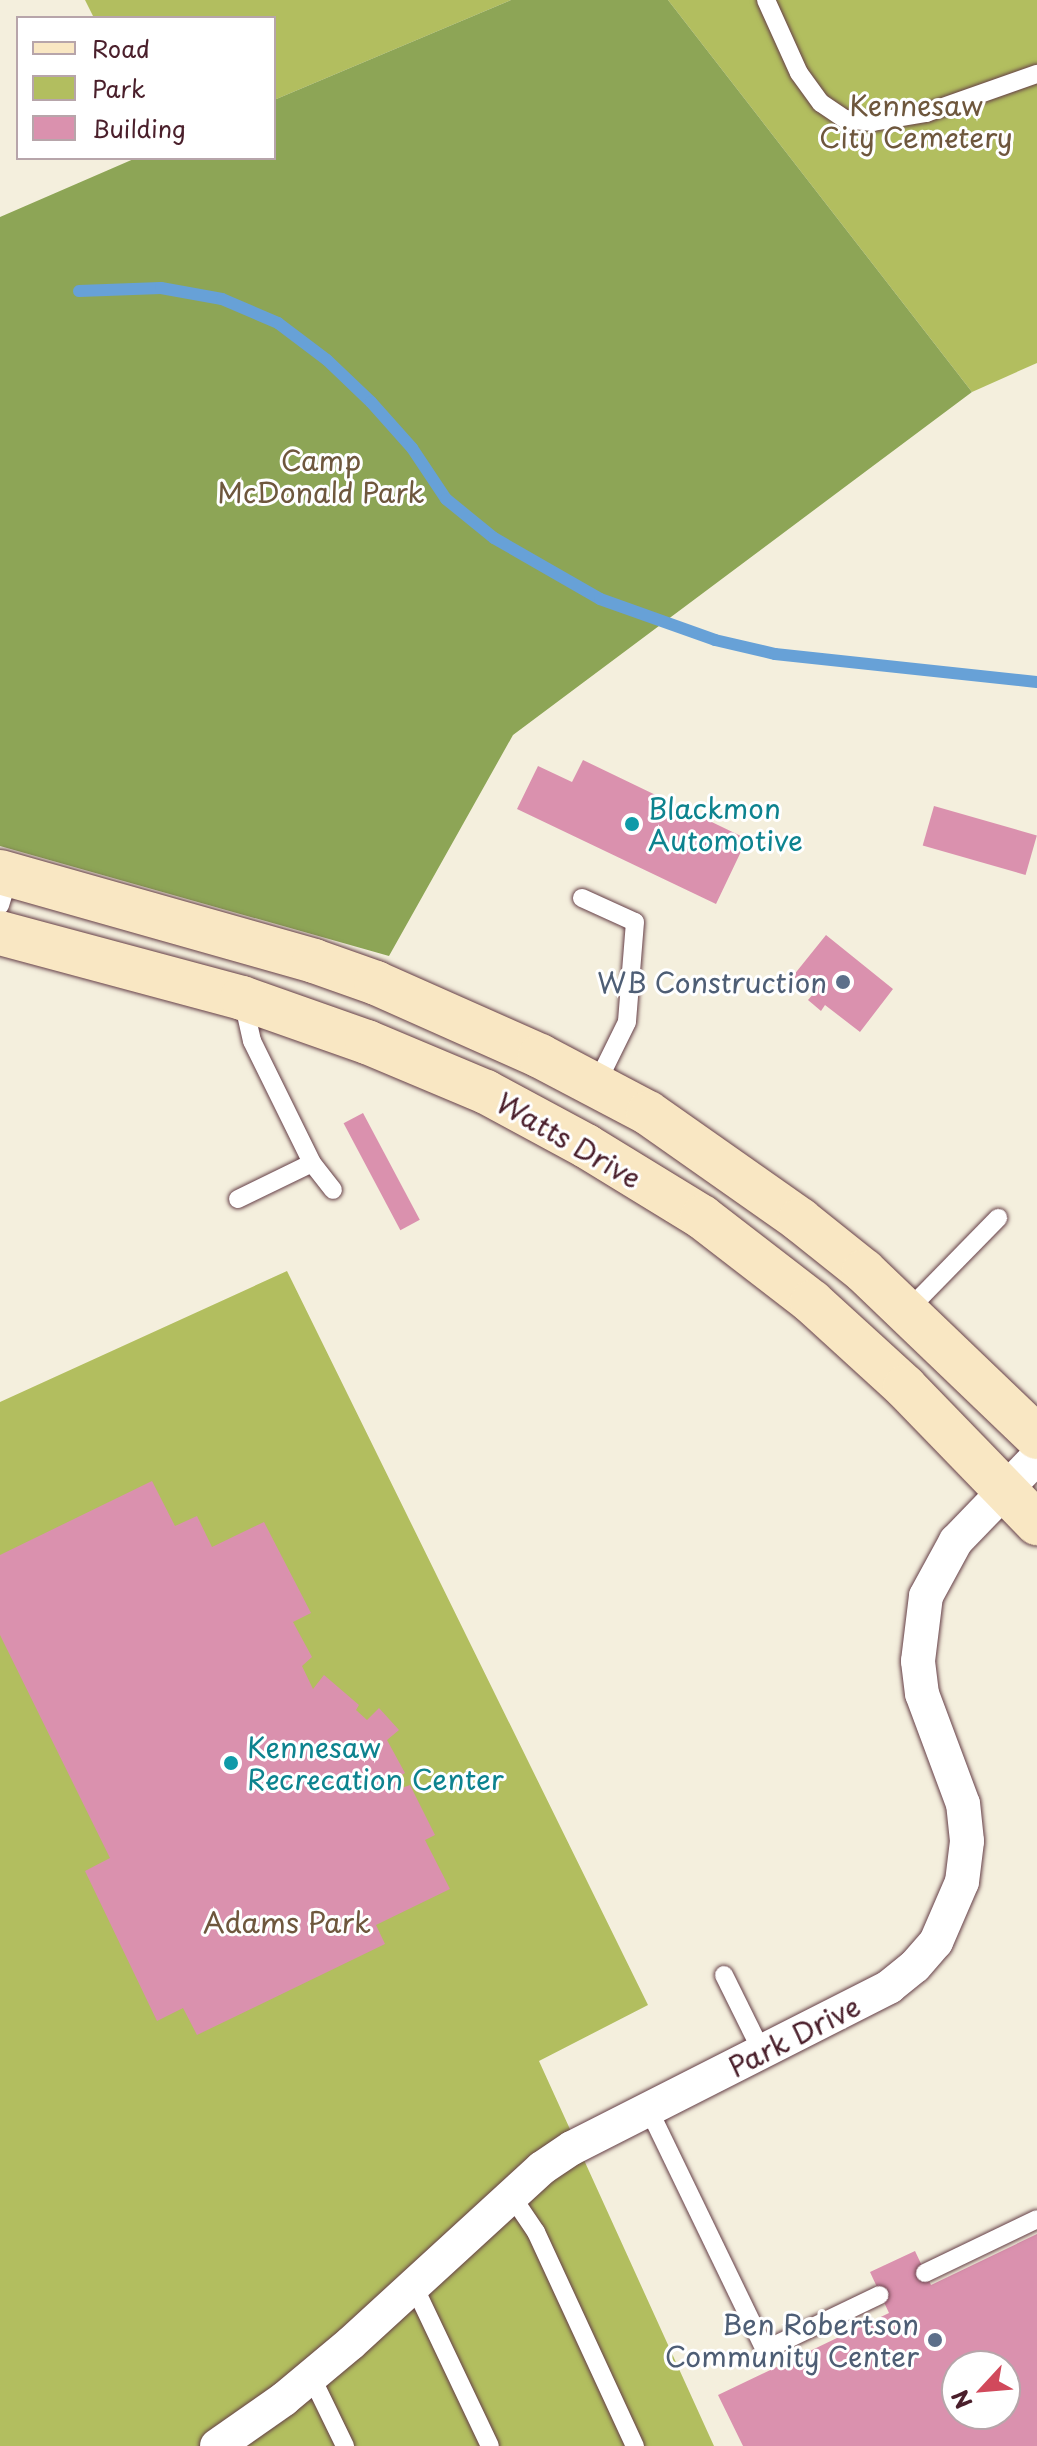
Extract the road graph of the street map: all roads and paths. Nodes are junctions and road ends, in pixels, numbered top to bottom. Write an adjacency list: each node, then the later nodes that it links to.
1 (766, 0): 2 (lane)
2 (1037, 74)
3 (3, 884): 7 (main road, Watts Drive)
4 (582, 898): 7 (lane)
5 (0, 933): 6 (main road, Watts Drive)
6 (242, 998): 8 (lane); 15 (main road, Watts Drive)
7 (596, 1085): 12 (main road, Watts Drive)
8 (312, 1163): 9 (lane); 10 (lane)
9 (333, 1190)
10 (238, 1199)
11 (998, 1218): 12 (lane)
12 (908, 1310): 13 (main road, Watts Drive)
13 (1037, 1437)
14 (1037, 1457): 15 (street, Park Drive)
15 (1004, 1488): 16 (main road, Watts Drive); 18 (street, Park Drive)
16 (1037, 1523)
17 (724, 1975): 18 (lane)
18 (763, 2054): 19 (street, Park Drive)
19 (649, 2110): 20 (street, Park Drive); 24 (lane)
20 (511, 2195): 23 (street, Park Drive); 29 (lane)
21 (1037, 2219): 22 (lane)
22 (925, 2273)
23 (413, 2284): 25 (street, Park Drive); 28 (lane)
24 (880, 2295)
25 (311, 2376): 26 (street, Park Drive); 27 (lane)
26 (217, 2446)
27 (345, 2446)
28 (490, 2446)
29 (635, 2446)

